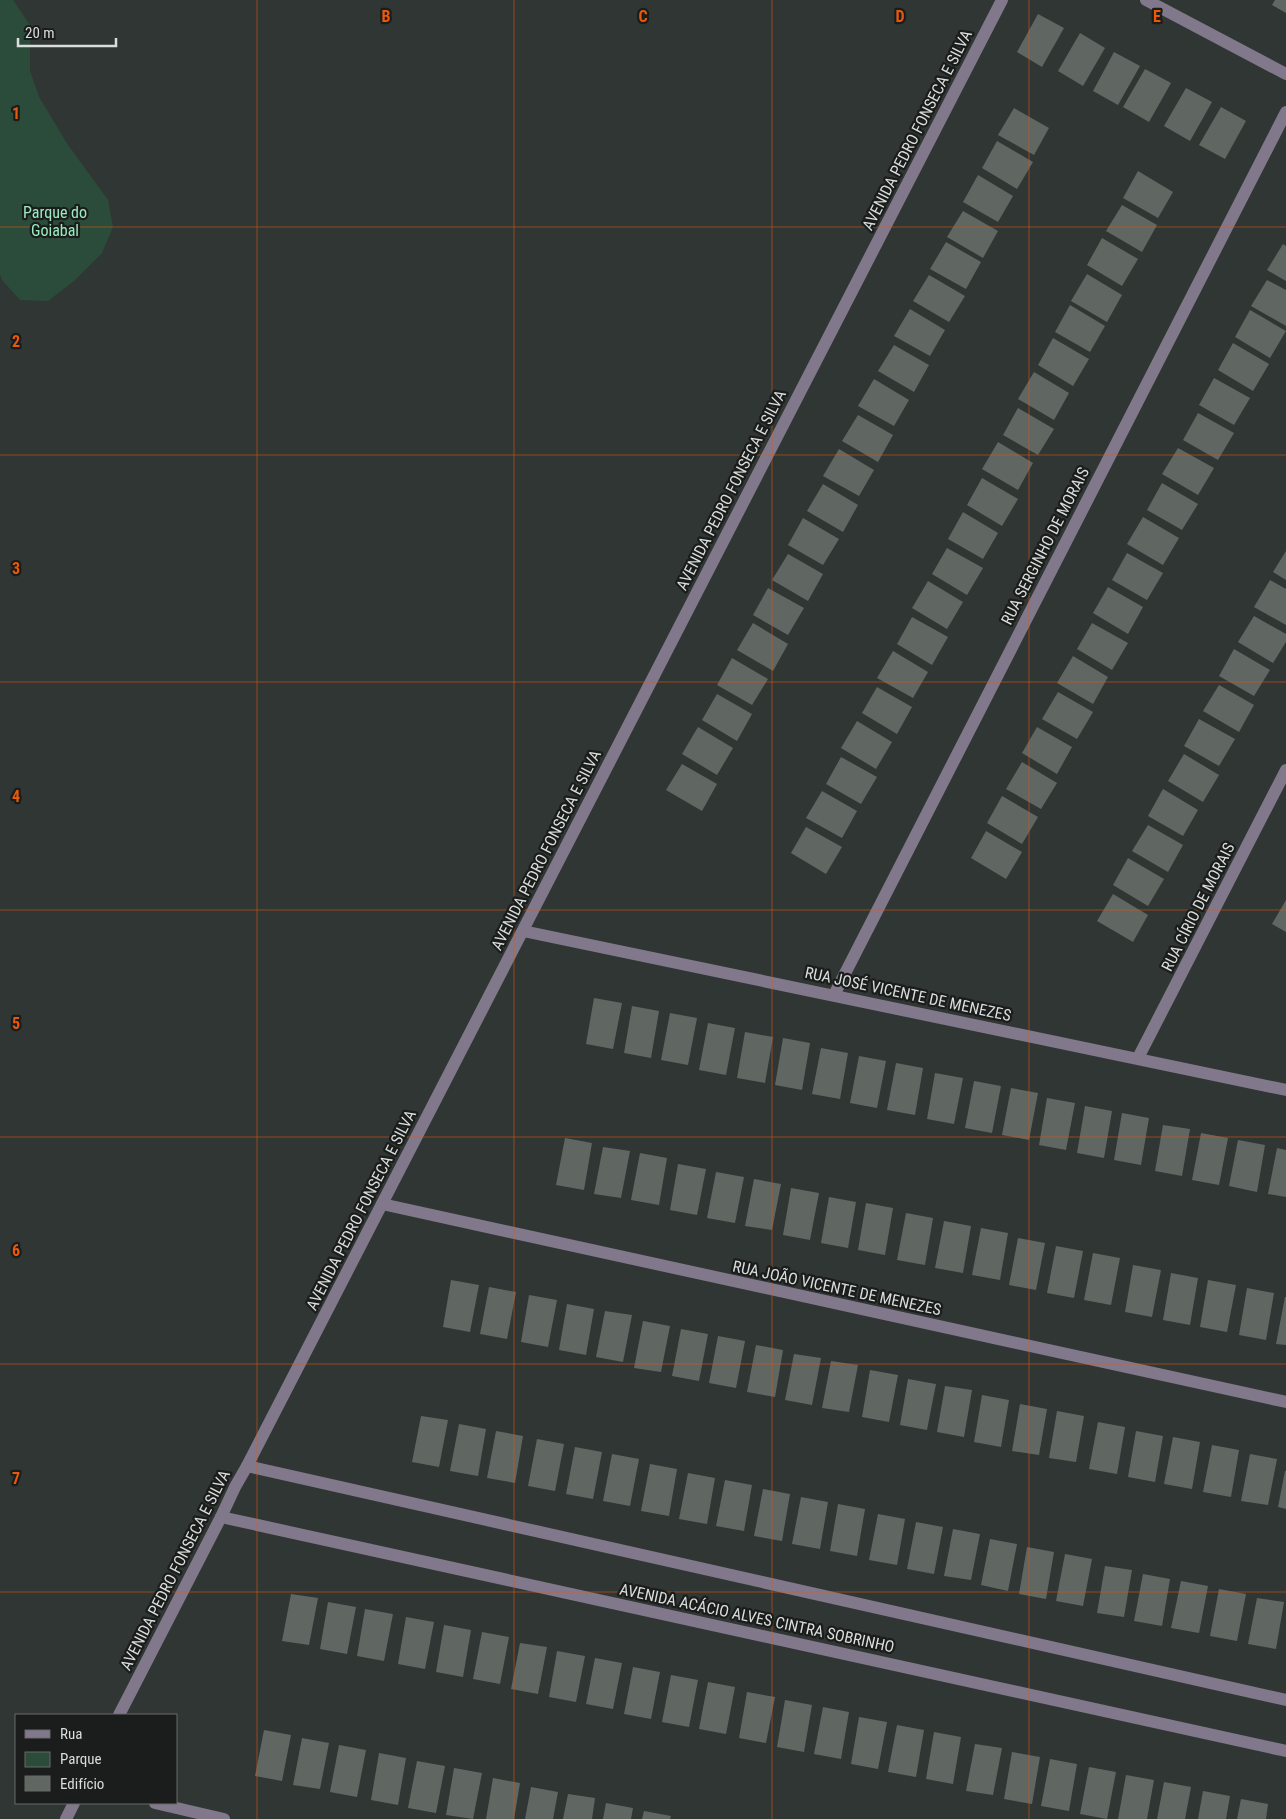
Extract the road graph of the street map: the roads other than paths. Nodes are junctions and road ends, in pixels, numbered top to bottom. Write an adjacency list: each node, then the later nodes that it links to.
1 (1002, 0): 6 (street, AVENIDA PEDRO FONSECA E SILVA)
2 (1146, 0): 3 (street)
3 (1286, 74)
4 (1286, 112): 7 (street, RUA SERGINHO DE MORAIS)
5 (1286, 770): 8 (street, RUA CÍRIO DE MORAIS)
6 (523, 931): 7 (street, RUA JOSÉ VICENTE DE MENEZES); 10 (street, AVENIDA PEDRO FONSECA E SILVA)
7 (834, 995): 8 (street, RUA JOSÉ VICENTE DE MENEZES)
8 (1138, 1058): 9 (street, RUA JOSÉ VICENTE DE MENEZES)
9 (1286, 1090)
10 (382, 1204): 11 (street, RUA JOÃO VICENTE DE MENEZES); 12 (street, AVENIDA PEDRO FONSECA E SILVA)
11 (1286, 1402)
12 (247, 1466): 13 (street, AVENIDA PEDRO FONSECA E SILVA); 14 (street)
13 (221, 1517): 15 (street, AVENIDA PEDRO FONSECA E SILVA); 16 (street, AVENIDA ACÁCIO ALVES CINTRA SOBRINHO)
14 (1286, 1700)
15 (120, 1714)
16 (1286, 1751)
17 (74, 1804): 19 (street)
18 (159, 1804): 20 (street)
19 (66, 1819)
20 (224, 1819)

